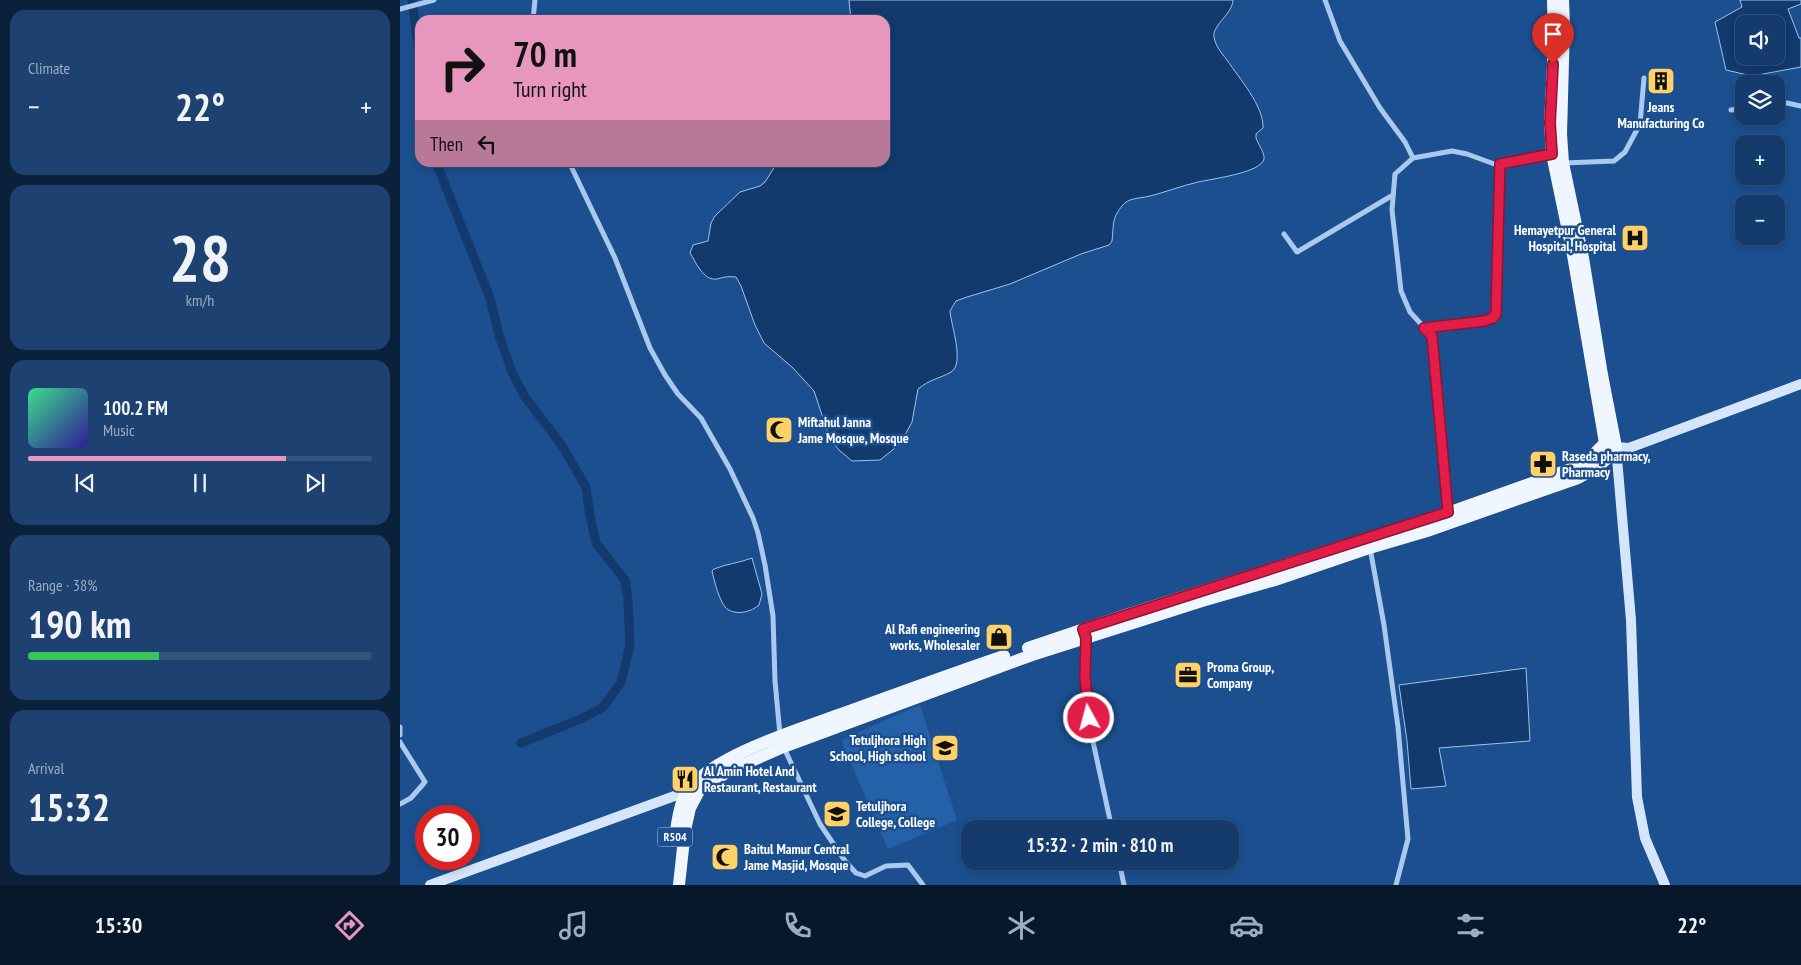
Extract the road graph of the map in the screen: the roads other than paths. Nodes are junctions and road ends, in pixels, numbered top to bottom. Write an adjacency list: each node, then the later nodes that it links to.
1 (434, 0): 6 (street)
2 (535, 0): 7 (street)
3 (1325, 0): 15 (street)
4 (1553, 0): 8 (main road)
5 (1564, 0): 8 (main road)
6 (400, 9)
7 (534, 15)
8 (1559, 25): 14 (main road); 16 (main road)
9 (1644, 78): 16 (street)
10 (1785, 103): 11 (street)
11 (1801, 106)
12 (1735, 109): 13 (street)
13 (1731, 110)
14 (1552, 154): 17 (street); 23 (main road)
15 (1413, 158): 17 (street); 19 (street)
16 (1563, 163): 23 (main road)
17 (1500, 164): 21 (street)
18 (571, 167): 30 (street)
19 (1393, 196): 20 (street); 21 (street)
20 (1284, 234)
21 (1424, 328): 24 (street)
22 (1801, 384): 23 (street)
23 (1612, 451): 24 (main road, R504); 25 (main road, R504); 42 (street)
24 (1448, 512): 25 (main road, R504)
25 (1369, 542): 26 (main road, R504); 41 (street)
26 (1085, 634): 30 (main road, R504); 33 (street)
27 (400, 728): 28 (street)
28 (400, 735)
29 (400, 742): 32 (street)
30 (782, 742): 31 (main road, R504); 39 (street)
31 (694, 790): 35 (street); 37 (main road, R504); 38 (main road, R504)
32 (400, 804)
33 (1110, 820)
34 (1121, 870): 40 (street)
35 (444, 882): 36 (street)
36 (430, 885)
37 (670, 885)
38 (679, 885)
39 (923, 885)
40 (1124, 885)
41 (1396, 885)
42 (1665, 885)

